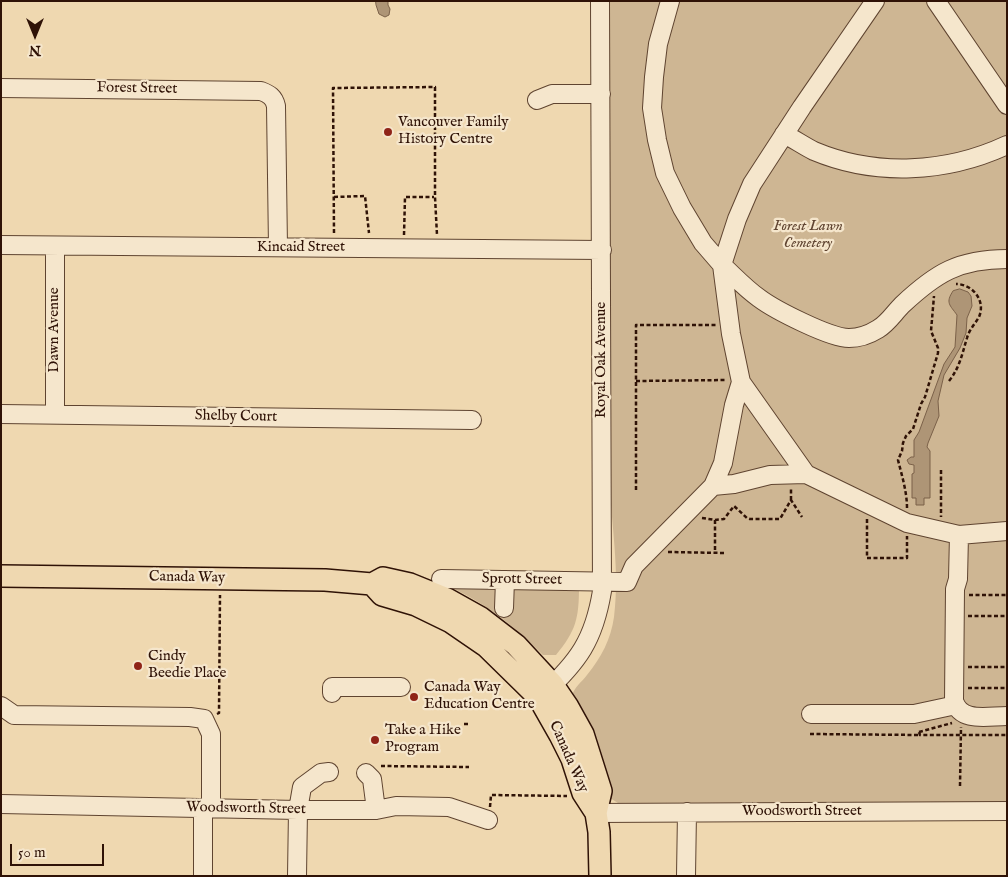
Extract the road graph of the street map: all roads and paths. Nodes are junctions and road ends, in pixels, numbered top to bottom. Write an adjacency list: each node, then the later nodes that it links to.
1 (600, 1): 6 (street, Royal Oak Avenue)
2 (670, 1): 22 (street)
3 (875, 1): 9 (street)
4 (936, 1): 8 (street)
5 (1, 88): 19 (street, Forest Street)
6 (601, 94): 7 (street); 20 (street, Royal Oak Avenue)
7 (537, 100)
8 (1007, 105)
9 (784, 134): 10 (street); 22 (street)
10 (1007, 144)
11 (334, 197): 12 (path); 13 (path); 14 (path)
12 (435, 197): 15 (path); 16 (path)
13 (334, 238)
14 (370, 238)
15 (404, 238)
16 (438, 239)
17 (1, 245): 18 (street, Kincaid Street)
18 (55, 246): 19 (street, Kincaid Street); 30 (street, Dawn Avenue)
19 (278, 247): 20 (street, Kincaid Street)
20 (602, 250): 50 (street, Royal Oak Avenue)
21 (1007, 259): 23 (street)
22 (722, 265): 23 (street); 25 (street)
23 (934, 278): 40 (path)
24 (953, 284): 28 (path)
25 (730, 325): 26 (path); 27 (street)
26 (636, 381): 27 (path); 35 (path)
27 (741, 381): 33 (street); 34 (street)
28 (949, 381)
29 (1, 414): 30 (street, Shelby Court)
30 (55, 414): 31 (street, Shelby Court)
31 (472, 420)
32 (940, 470): 41 (path)
33 (806, 474): 34 (street); 36 (street)
34 (712, 486): 50 (street, Sprott Street)
35 (636, 490)
36 (866, 505): 40 (street); 40 (path)
37 (802, 517): 39 (path)
38 (702, 518): 39 (path)
39 (715, 520): 45 (path)
40 (907, 523): 41 (street)
41 (941, 531): 43 (street)
42 (1007, 531): 43 (street)
43 (959, 535): 52 (street)
44 (667, 552): 45 (path)
45 (715, 553): 46 (path)
46 (725, 553)
47 (1, 576): 61 (main road, Canada Way)
48 (441, 579): 49 (street, Sprott Street)
49 (505, 580): 50 (street, Sprott Street); 54 (street)
50 (602, 581): 61 (street, Royal Oak Avenue)
51 (220, 592): 67 (path)
52 (955, 595): 53 (path); 55 (street)
53 (1007, 595)
54 (504, 608)
55 (955, 616): 56 (path); 57 (street)
56 (1007, 616)
57 (955, 667): 58 (path); 63 (street)
58 (1007, 667)
59 (401, 687): 62 (street)
60 (1007, 688): 63 (path)
61 (546, 691): 86 (main road, Canada Way)
62 (332, 693)
63 (955, 697): 65 (street); 66 (street)
64 (1, 706): 67 (street)
65 (811, 714)
66 (1007, 716)
67 (204, 719): 81 (street)
68 (952, 723): 72 (path)
69 (464, 724): 70 (path)
70 (470, 724)
71 (810, 734): 72 (path)
72 (920, 734): 73 (path)
73 (961, 734): 74 (path); 78 (path)
74 (1007, 735)
75 (469, 767): 77 (path)
76 (329, 772): 82 (street)
77 (366, 773): 83 (street)
78 (960, 786)
79 (576, 796): 87 (path)
80 (1, 804): 81 (street, Woodsworth Street)
81 (207, 808): 82 (street, Woodsworth Street); 88 (street)
82 (298, 810): 83 (street, Woodsworth Street); 89 (street)
83 (376, 810): 87 (street, Woodsworth Street)
84 (1007, 811): 85 (street, Woodsworth Street)
85 (687, 812): 86 (street, Woodsworth Street); 91 (street)
86 (596, 813): 90 (main road, Canada Way)
87 (488, 820)
88 (203, 876)
89 (297, 876)
90 (600, 876)
91 (686, 876)

